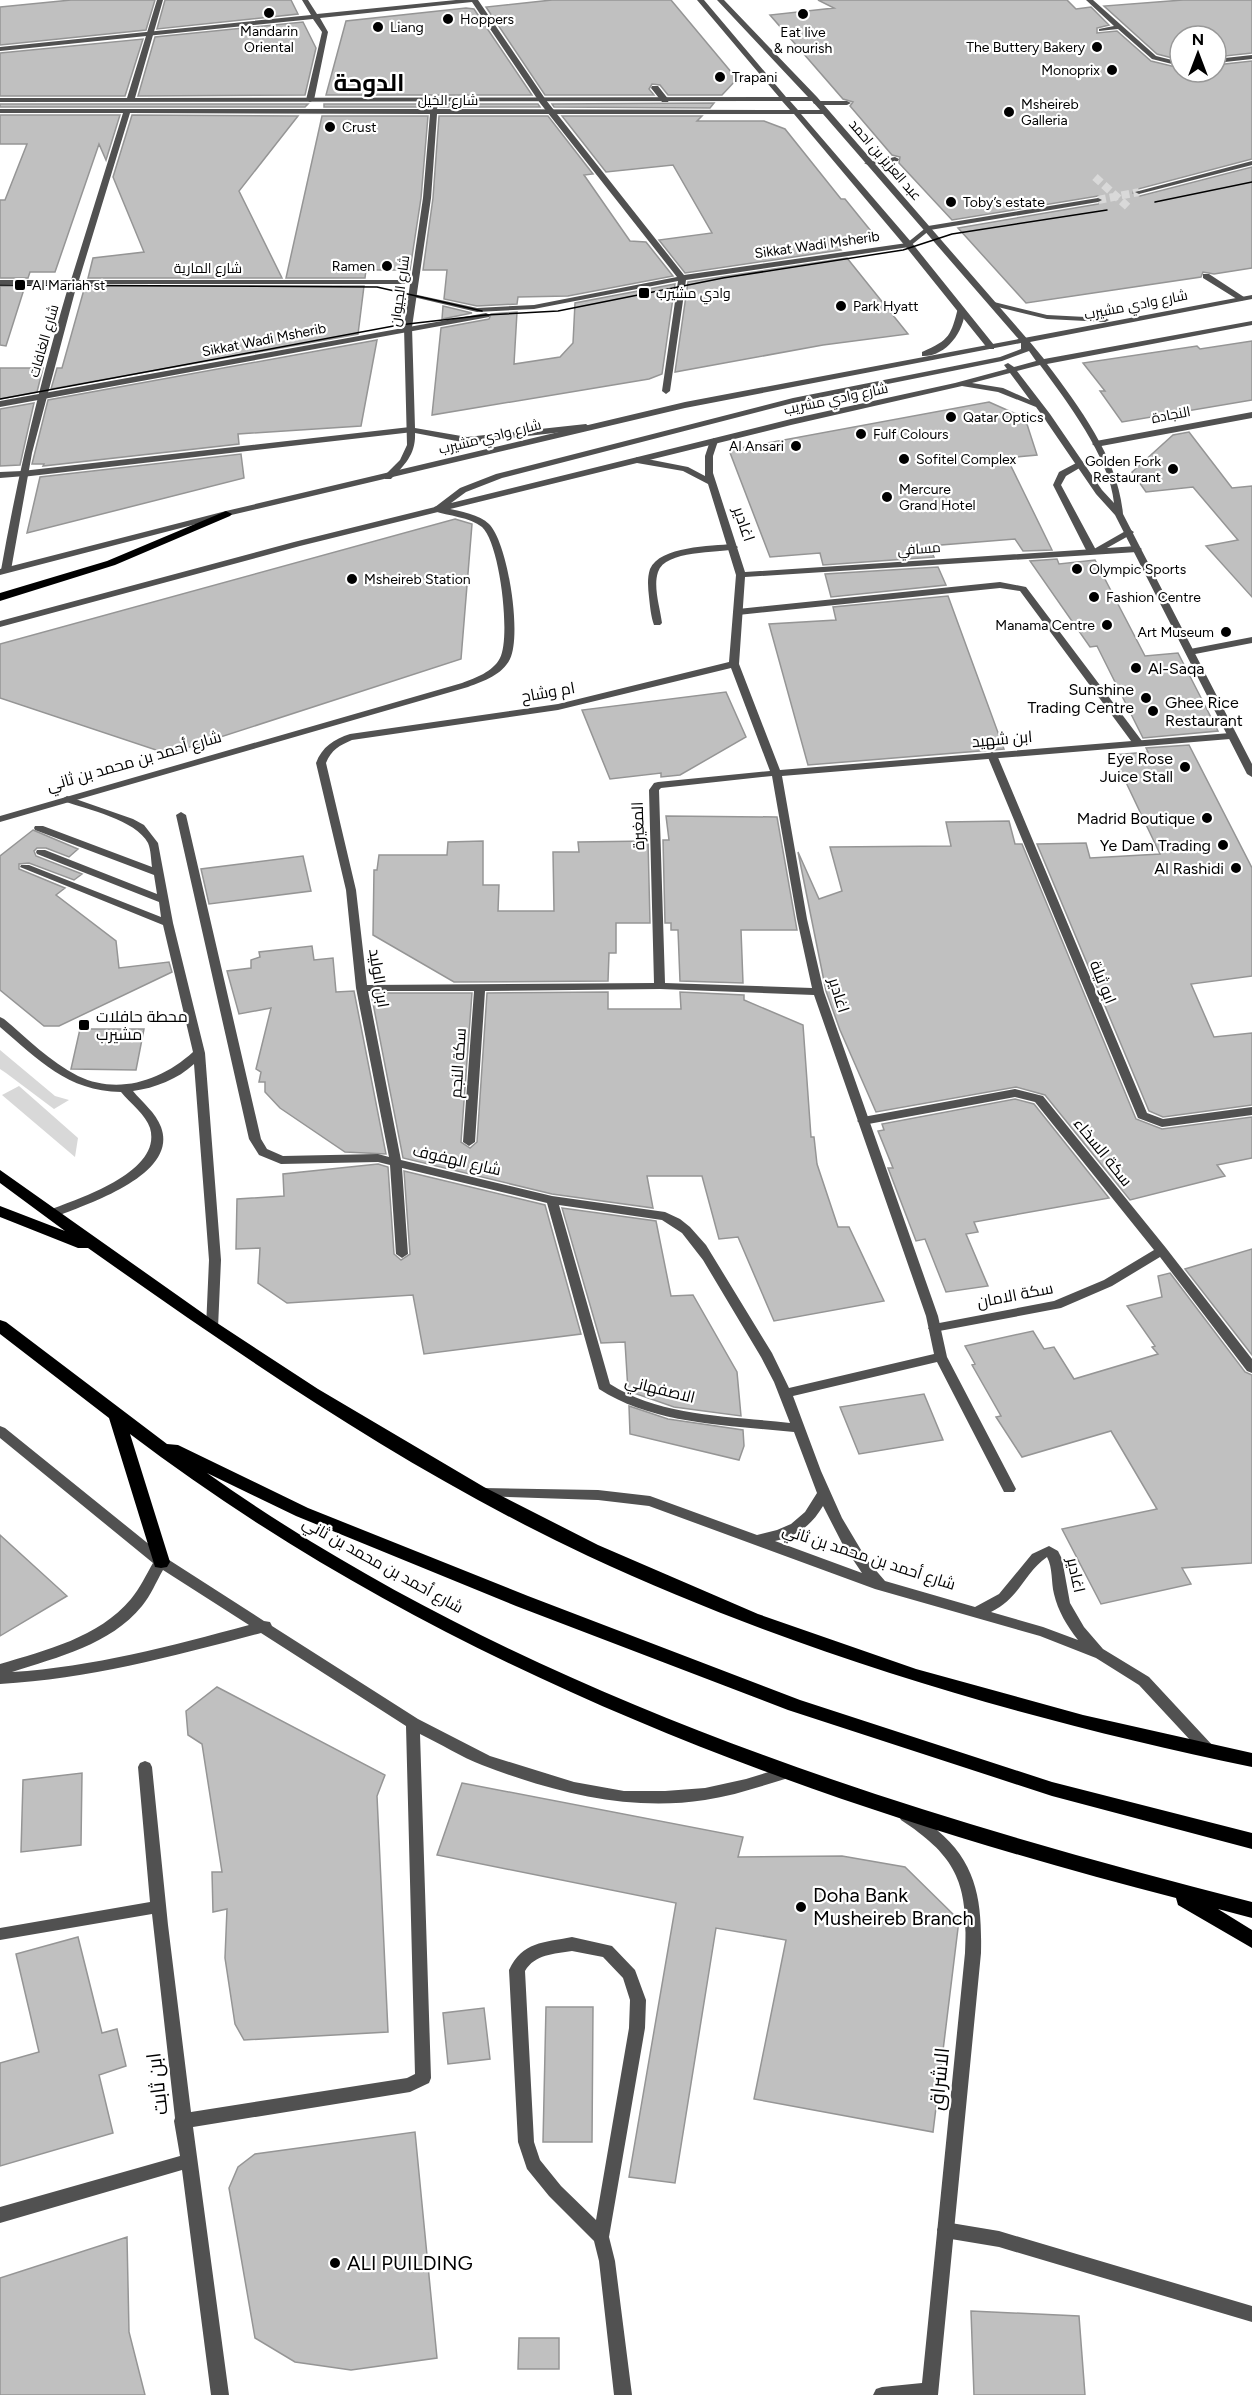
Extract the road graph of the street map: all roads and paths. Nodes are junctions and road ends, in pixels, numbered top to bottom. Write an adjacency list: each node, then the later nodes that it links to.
1 (160, 0): 11 (street)
2 (305, 0): 8 (street)
3 (475, 0): 8 (street); 23 (street)
4 (700, 0): 17 (street)
5 (720, 0): 7 (street, عبد العزيز بن احمد)
6 (1089, 0): 9 (street)
7 (729, 4): 24 (street, عبد العزيز بن احمد)
8 (314, 17): 11 (street); 19 (street)
9 (1120, 27): 10 (street); 15 (street)
10 (1101, 30)
11 (150, 34): 12 (street); 21 (street)
12 (0, 50)
13 (1252, 57): 14 (street)
14 (1228, 60)
15 (1168, 61)
16 (655, 88): 20 (street)
17 (782, 99): 20 (street, شارع الخيل); 24 (street, شارع الخيل); 29 (street)
18 (0, 100): 21 (street, شارع الخيل)
19 (310, 100): 21 (street, شارع الخيل); 22 (street, شارع الخيل)
20 (665, 100): 23 (street, شارع الخيل)
21 (130, 101)
22 (434, 101): 23 (street, شارع الخيل); 30 (street, شارع الجيوان)
23 (543, 101): 31 (street)
24 (815, 101): 25 (street, شارع الخيل); 32 (street, عبد العزيز بن احمد)
25 (847, 103)
26 (0, 111): 27 (street, شارع الخيل)
27 (100, 111): 28 (street, شارع الخيل); 33 (street)
28 (127, 111): 30 (street, شارع الخيل); 33 (street, شارع الغافات)
29 (793, 111): 31 (street, شارع الخيل); 32 (street, شارع الخيل); 40 (street)
30 (433, 112): 31 (street, شارع الخيل); 45 (street, شارع الجيوان)
31 (552, 112): 42 (street)
32 (825, 112): 35 (street, عبد العزيز بن احمد)
33 (123, 124): 44 (street, شارع الغافات)
34 (895, 159): 35 (street)
35 (868, 163): 39 (street, عبد العزيز بن احمد)
36 (1252, 164): 37 (street)
37 (1138, 192)
38 (1098, 200): 39 (street)
39 (928, 228): 40 (street); 49 (street, عبد العزيز بن احمد)
40 (909, 245): 42 (street, Sikkat Wadi Msherib); 51 (street)
41 (1206, 276): 48 (street)
42 (682, 278): 50 (street, Sikkat Wadi Msherib); 62 (street)
43 (0, 282): 44 (street, شارع المارية)
44 (75, 282): 45 (street, شارع المارية); 63 (street, شارع الغافات)
45 (415, 282): 46 (street, شارع الجيوان)
46 (413, 296): 50 (street, Sikkat Wadi Msherib); 54 (street, شارع الجيوان)
47 (1252, 297): 48 (street, شارع وادي مشيرب)
48 (1243, 299): 52 (street, شارع وادي مشيرب)
49 (993, 303): 52 (street); 55 (street, عبد العزيز بن احمد)
50 (534, 307): 54 (street, Sikkat Wadi Msherib)
51 (961, 310): 56 (street); 59 (street)
52 (1133, 319): 55 (street, شارع وادي مشيرب)
53 (1252, 323): 58 (street)
54 (408, 327): 63 (street, Sikkat Wadi Msherib); 68 (street, شارع الجيوان)
55 (1025, 341): 56 (street); 57 (street); 58 (street, عبد العزيز بن احمد)
56 (991, 346): 57 (street); 59 (street, شارع وادي مشيرب)
57 (1002, 359): 60 (street); 77 (street)
58 (1042, 362): 60 (street, شارع وادي مشريب); 70 (street, عبد العزيز بن احمد)
59 (896, 364): 67 (street, شارع وادي مشيرب)
60 (1011, 369): 61 (street, شارع وادي مشريب); 66 (street)
61 (956, 385): 66 (street); 69 (street, شارع وادي مشريب)
62 (666, 391)
63 (43, 395): 64 (street, Sikkat Wadi Msherib); 73 (street, شارع الغافات)
64 (0, 404)
65 (1252, 415): 70 (street, النجادة)
66 (1047, 416): 72 (street)
67 (586, 427): 68 (street); 75 (street, شارع وادي مشيرب)
68 (410, 430): 73 (street); 75 (street, شارع الجيوان)
69 (714, 441): 71 (street, شارع وادي مشريب); 76 (street, اغادير)
70 (1096, 444): 79 (street, عبد العزيز بن احمد)
71 (637, 460): 76 (street); 77 (street)
72 (1080, 464): 79 (street); 82 (street)
73 (22, 474): 74 (street); 84 (street, شارع الغافات)
74 (0, 475)
75 (388, 477): 78 (street, شارع وادي مشيرب)
76 (711, 482): 83 (street, اغادير)
77 (437, 509): 89 (street); 99 (street, شارع أحمد بن محمد بن ثاني)
78 (226, 514): 84 (street, شارع وادي مشيرب); 86 (main road)
79 (1119, 514): 80 (street)
80 (1129, 532): 81 (street); 82 (street)
81 (1137, 549): 82 (street, مسافي); 91 (street)
82 (1095, 550): 85 (street, مسافي)
83 (734, 551): 85 (street, اغادير); 88 (street)
84 (3, 571)
85 (741, 575): 87 (street, اغادير)
86 (0, 597)
87 (738, 612): 92 (street, اغادير); 95 (street)
88 (657, 623)
89 (0, 624)
90 (1252, 640): 91 (street)
91 (1190, 652): 94 (street)
92 (734, 664): 93 (street, ام وشاح); 97 (street, اغادير)
93 (364, 735): 109 (street, ابن الوليد)
94 (1230, 736): 95 (street, ابن شهيد); 98 (street)
95 (1138, 743): 96 (street, ابن شهيد)
96 (992, 755): 97 (street, ابن شهيد); 115 (street, ابو ثيلة)
97 (776, 772): 108 (street, المغيرة); 111 (street, اغادير)
98 (1252, 774)
99 (67, 800): 101 (street, شارع أحمد بن محمد بن ثاني); 105 (street)
100 (181, 815): 118 (street, شارع الهفوف)
101 (0, 819)
102 (39, 828): 105 (street)
103 (42, 852): 106 (street)
104 (25, 867): 107 (street)
105 (159, 873): 106 (street)
106 (164, 900): 107 (street)
107 (168, 923): 113 (street)
108 (660, 986): 110 (street); 111 (street)
109 (362, 987): 110 (street); 118 (street, ابن الوليد)
110 (480, 987): 117 (street, سكة النجم)
111 (818, 992): 116 (street, اغادير)
112 (0, 1021): 114 (street)
113 (200, 1053): 114 (street); 127 (street)
114 (125, 1089): 122 (street)
115 (1252, 1111)
116 (863, 1121): 124 (street, سكة السخاء); 128 (street, اغادير)
117 (469, 1142)
118 (396, 1162): 120 (street, شارع الهفوف); 125 (street, ابن الوليد)
119 (0, 1175): 122 (main road, شارع أحمد بن محمد بن ثاني)
120 (552, 1200): 131 (street, شارع الهفوف); 133 (street, الاصفهاني)
121 (0, 1211): 123 (main road)
122 (51, 1214): 123 (main road, شارع أحمد بن محمد بن ثاني)
123 (102, 1251): 127 (main road, شارع أحمد بن محمد بن ثاني)
124 (1162, 1251): 128 (street, سكة الامان); 130 (street, سكة السخاء)
125 (402, 1254)
126 (0, 1326): 132 (main road, شارع أحمد بن محمد بن ثاني)
127 (212, 1328): 137 (main road, شارع أحمد بن محمد بن ثاني)
128 (934, 1328): 129 (street, اغادير)
129 (941, 1357): 131 (street); 136 (street, اغادير)
130 (1252, 1368)
131 (786, 1393): 133 (street, شارع الهفوف)
132 (116, 1414): 135 (main road, شارع أحمد بن محمد بن ثاني); 140 (main road)
133 (797, 1428): 138 (street, شارع الهفوف)
134 (0, 1431): 140 (street)
135 (150, 1438): 151 (main road, شارع أحمد بن محمد بن ثاني); 153 (main road)
136 (1009, 1489)
137 (479, 1493): 139 (street, شارع أحمد بن محمد بن ثاني); 148 (main road, شارع أحمد بن محمد بن ثاني)
138 (822, 1496): 139 (street); 141 (street, شارع الهفوف)
139 (752, 1540): 141 (street, شارع أحمد بن محمد بن ثاني)
140 (161, 1562): 143 (street); 145 (street)
141 (880, 1585): 142 (street, شارع أحمد بن محمد بن ثاني)
142 (978, 1612): 144 (street, شارع أحمد بن محمد بن ثاني); 144 (street, اغادير)
143 (265, 1626): 146 (street); 147 (street)
144 (1101, 1654): 148 (street, شارع أحمد بن محمد بن ثاني)
145 (0, 1670)
146 (0, 1678)
147 (413, 1723): 151 (street); 159 (street)
148 (1209, 1751): 149 (main road, شارع أحمد بن محمد بن ثاني)
149 (1252, 1760)
150 (145, 1767): 155 (street, ابن ثابت)
151 (785, 1773): 152 (main road, شارع أحمد بن محمد بن ثاني)
152 (886, 1807): 154 (main road, شارع أحمد بن محمد بن ثاني); 162 (street, الاشراق)
153 (1252, 1841)
154 (1173, 1891): 156 (main road, شارع أحمد بن محمد بن ثاني); 158 (main road)
155 (157, 1907): 157 (street); 159 (street, ابن ثابت)
156 (1252, 1910)
157 (0, 1934)
158 (1252, 1940)
159 (182, 2121): 160 (street, ابن ثابت)
160 (188, 2161): 161 (street); 166 (street, ابن ثابت)
161 (0, 2215)
162 (945, 2230): 164 (street); 165 (street, الاشراق)
163 (601, 2237): 163 (street); 167 (street)
164 (1252, 2314)
165 (929, 2393): 168 (street)
166 (220, 2395)
167 (623, 2395)
168 (882, 2395)

